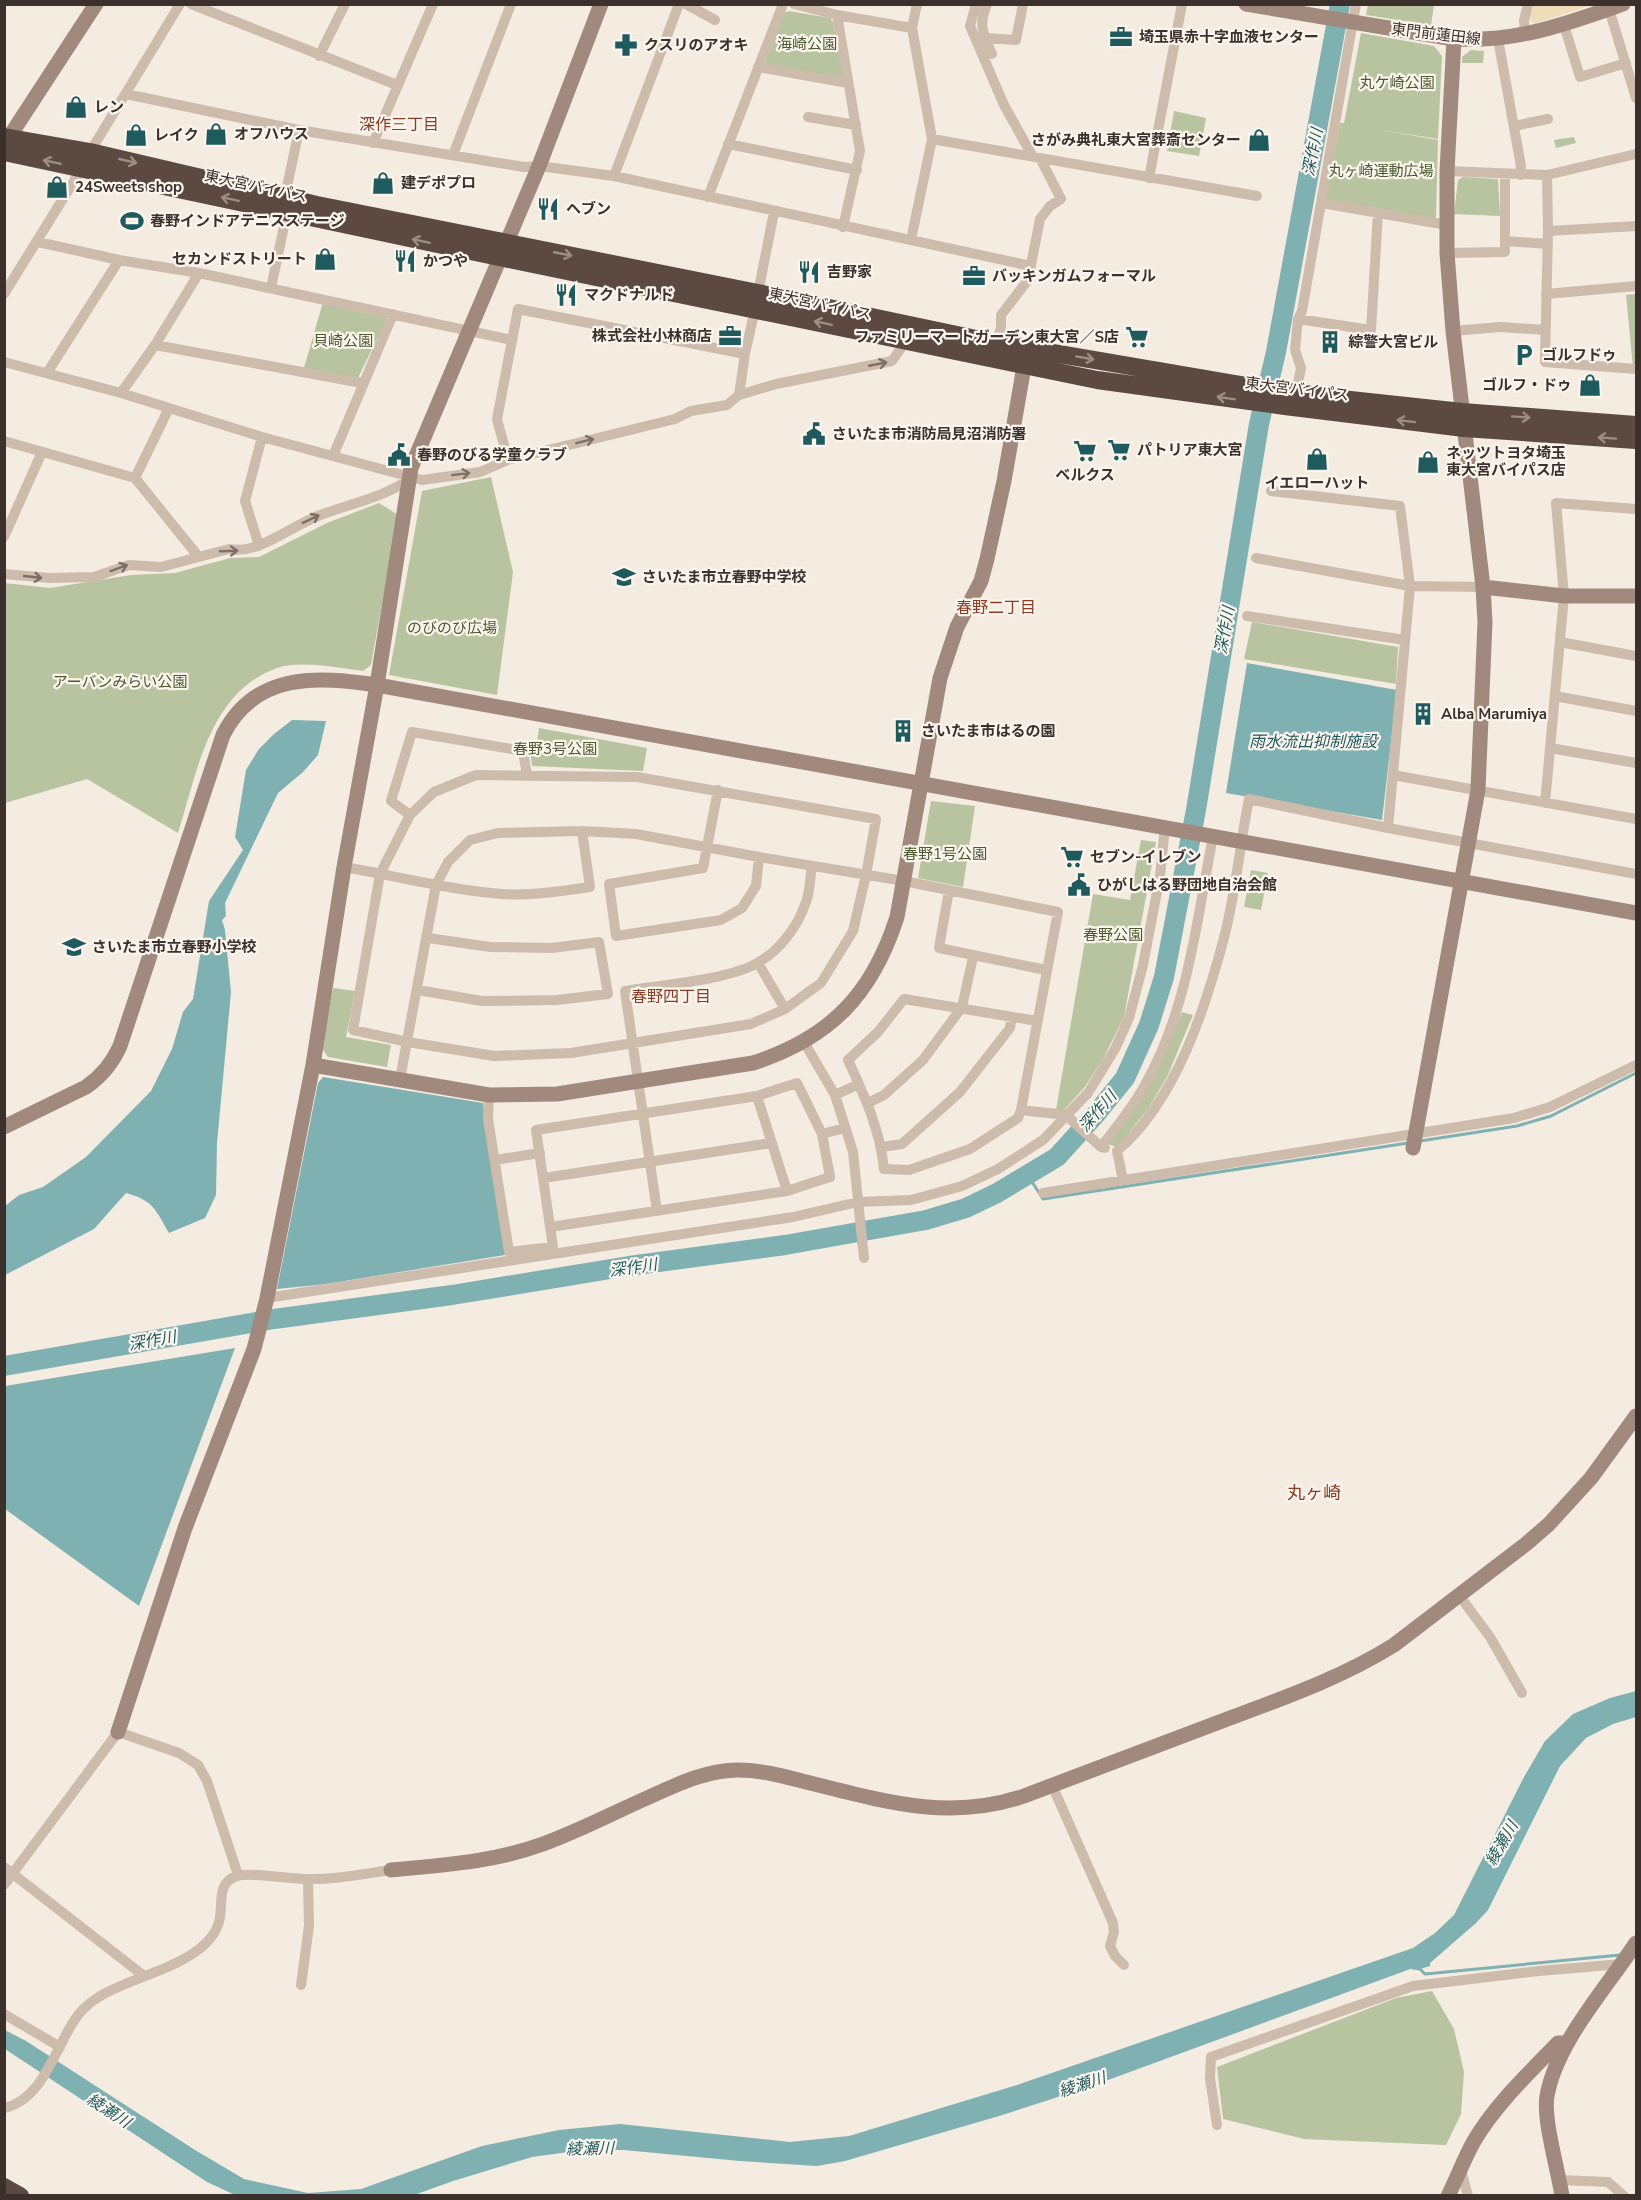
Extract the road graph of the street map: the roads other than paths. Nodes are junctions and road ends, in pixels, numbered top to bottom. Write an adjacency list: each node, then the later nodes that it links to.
1 (96, 4): 45 (street)
2 (180, 4): 37 (street)
3 (191, 4): 31 (street)
4 (345, 4): 31 (street)
5 (433, 4): 36 (street)
6 (511, 4): 49 (street)
7 (601, 4): 52 (street)
8 (680, 4): 58 (street)
9 (686, 4): 22 (street)
10 (783, 4): 33 (street)
11 (794, 4): 21 (street)
12 (917, 4): 25 (street)
13 (976, 4): 50 (street)
14 (987, 4): 27 (street)
15 (1023, 4): 27 (street)
16 (1182, 4): 59 (street)
17 (1246, 4): 23 (street, 東門前蓮田線)
18 (1356, 4): 23 (street)
19 (1528, 4): 26 (street)
20 (1616, 7): 24 (street, 東門前蓮田線); 32 (street)
21 (837, 15): 25 (street); 35 (street)
22 (715, 20)
23 (1351, 22): 28 (street, 東門前蓮田線); 62 (street)
24 (1564, 25): 26 (street, 東門前蓮田線); 32 (street)
25 (912, 28): 44 (street)
26 (1525, 35): 29 (street, 東門前蓮田線)
27 (985, 38): 30 (street)
28 (1454, 39): 29 (street, 東門前蓮田線); 54 (street)
29 (1498, 39): 42 (street)
30 (992, 54)
31 (319, 56): 36 (street)
32 (1626, 63): 34 (street)
33 (758, 67): 35 (street); 47 (street)
34 (1634, 78): 38 (street)
35 (848, 83): 41 (street)
36 (397, 85): 46 (street)
37 (126, 94): 43 (street); 51 (street)
38 (1636, 98)
39 (808, 117): 41 (street)
40 (1548, 119): 42 (street)
41 (856, 124): 53 (street)
42 (1514, 126): 56 (street)
43 (299, 130): 46 (street); 63 (street)
44 (932, 139): 50 (street); 70 (street)
45 (6, 143): 51 (highway, 東大宮バイパス)
46 (373, 143): 49 (street)
47 (728, 144): 53 (street); 61 (street)
48 (1636, 154): 57 (street)
49 (453, 155): 52 (street)
50 (1036, 157): 59 (street); 77 (street)
51 (86, 160): 63 (highway, 東大宮バイパス); 72 (street)
52 (538, 166): 58 (street); 74 (street)
53 (857, 170): 68 (street)
54 (1447, 171): 55 (street); 66 (street)
55 (1505, 174): 56 (street); 71 (street)
56 (1520, 175): 57 (street)
57 (1547, 175): 69 (street)
58 (614, 176): 61 (street)
59 (1149, 177): 60 (street)
60 (1257, 196)
61 (708, 197): 64 (street)
62 (1322, 203): 65 (street); 85 (street)
63 (286, 204): 74 (highway, 東大宮バイパス); 80 (street)
64 (774, 212): 68 (street); 83 (street)
65 (1378, 213): 66 (street); 85 (street)
66 (1447, 225): 75 (street)
67 (1636, 226): 69 (street)
68 (843, 227): 70 (street)
69 (1548, 231): 73 (street)
70 (911, 240): 77 (street)
71 (1506, 241): 73 (street); 75 (street)
72 (38, 242): 76 (street); 81 (street)
73 (1548, 244): 82 (street)
74 (502, 250): 83 (highway, 東大宮バイパス); 86 (street)
75 (1447, 253): 88 (street)
76 (119, 260): 78 (street); 98 (street)
77 (1031, 266): 91 (street)
78 (199, 273): 80 (street); 92 (street)
79 (1636, 286): 82 (street)
80 (271, 288): 84 (street)
81 (4, 294)
82 (1546, 294): 87 (street)
83 (756, 301): 90 (highway, 東大宮バイパス, one-way to 83); 91 (highway, 東大宮バイパス); 94 (street)
84 (393, 314): 86 (street); 99 (street)
85 (1298, 319): 103 (street)
86 (468, 330): 89 (street); 114 (street)
87 (1546, 330): 88 (street); 97 (street)
88 (1453, 331): 105 (street)
89 (512, 340): 94 (street); 112 (street)
90 (906, 342): 96 (highway, 東大宮バイパス); 102 (street, one-way to 90)
91 (995, 343): 93 (highway, 東大宮バイパス)
92 (154, 345): 99 (street); 100 (street)
93 (1027, 348): 96 (street); 101 (highway, 東大宮バイパス, one-way to 101)
94 (745, 354): 102 (street)
95 (4, 362): 98 (street)
96 (1024, 367): 101 (highway, 東大宮バイパス, one-way to 96); 137 (street)
97 (1636, 369)
98 (47, 373): 100 (street)
99 (362, 383): 111 (street)
100 (121, 393): 104 (street)
101 (1252, 394): 103 (highway, 東大宮バイパス)
102 (739, 395): 112 (street, one-way to 102)
103 (1289, 397): 105 (highway, 東大宮バイパス)
104 (169, 408): 107 (street); 113 (street)
105 (1463, 420): 106 (highway, 東大宮バイパス, one-way to 106); 108 (highway, 東大宮バイパス, one-way to 105); 123 (street)
106 (1636, 425)
107 (262, 437): 111 (street); 118 (street)
108 (1636, 440)
109 (4, 441): 110 (street)
110 (42, 452): 113 (street); 117 (street)
111 (333, 456): 114 (street)
112 (508, 460): 114 (street, one-way to 112)
113 (135, 478): 119 (street)
114 (411, 478): 118 (street, one-way to 114); 130 (street)
115 (1271, 491): 122 (street)
116 (1636, 509): 124 (street)
117 (4, 537)
118 (259, 546): 119 (street, one-way to 118)
119 (198, 556): 121 (street, one-way to 119)
120 (1256, 558): 122 (street)
121 (4, 574)
122 (1410, 586): 123 (street); 127 (street)
123 (1482, 587): 124 (street); 139 (street)
124 (1564, 596): 125 (street); 128 (street)
125 (1636, 596)
126 (1247, 616): 127 (street)
127 (1405, 640): 136 (street)
128 (1560, 642): 129 (street); 131 (street)
129 (1636, 656)
130 (377, 684): 137 (street); 152 (street); 185 (street)
131 (1556, 696): 132 (street); 133 (street)
132 (1636, 711)
133 (1550, 748): 134 (street); 140 (street)
134 (1636, 763)
135 (527, 775): 138 (street); 141 (street); 141 (street)
136 (1393, 776): 139 (street); 144 (street)
137 (921, 783): 143 (street); 156 (street)
138 (718, 790): 149 (street); 155 (street)
139 (1478, 790): 140 (street); 148 (street)
140 (1545, 802): 142 (street)
141 (410, 815): 153 (street)
142 (1636, 819)
143 (1168, 828): 146 (street); 184 (street)
144 (1388, 828): 147 (street); 148 (street)
145 (582, 831): 149 (street); 158 (street); 158 (street)
146 (1211, 836): 147 (street); 191 (street)
147 (1241, 841): 157 (street); 192 (street)
148 (1468, 843): 154 (street); 157 (street)
149 (707, 847): 150 (street); 150 (street)
150 (759, 857): 151 (street)
151 (812, 866): 155 (street); 163 (street)
152 (344, 867): 153 (street); 173 (street)
153 (381, 874): 158 (street); 170 (street)
154 (1636, 874)
155 (866, 875): 156 (street); 167 (street)
156 (904, 881): 159 (street); 171 (street)
157 (1463, 882): 160 (street); 188 (street)
158 (436, 885): 161 (street)
159 (949, 890): 162 (street); 164 (street)
160 (1636, 913)
161 (428, 938): 165 (street); 165 (street)
162 (973, 957): 164 (street); 166 (street)
163 (758, 963): 167 (street); 172 (street)
164 (1046, 970): 169 (street)
165 (418, 990): 170 (street)
166 (962, 1007): 168 (street); 177 (street); 181 (street)
167 (785, 1009): 172 (street)
168 (1012, 1017): 169 (street); 190 (street)
169 (1037, 1021): 182 (street)
170 (408, 1042): 172 (street); 175 (street)
171 (804, 1042): 176 (street); 179 (street)
172 (632, 1044): 176 (street)
173 (314, 1065): 175 (street); 204 (street)
174 (1636, 1065): 188 (street)
175 (400, 1079): 178 (street)
176 (638, 1081): 178 (street); 183 (street)
177 (859, 1084): 179 (street); 181 (street)
178 (489, 1095): 194 (street)
179 (835, 1095): 186 (street)
180 (757, 1096): 183 (street); 187 (street); 189 (street)
181 (868, 1103): 190 (street)
182 (1021, 1110): 184 (street); 190 (street)
183 (643, 1115): 193 (street); 195 (street)
184 (1066, 1115): 191 (street); 200 (street)
185 (4, 1127)
186 (845, 1128): 187 (street); 200 (street)
187 (822, 1134): 198 (street)
188 (1414, 1141): 197 (street)
189 (771, 1143): 195 (street); 198 (street)
190 (882, 1147)
191 (1101, 1147): 192 (street)
192 (1117, 1151): 197 (street)
193 (540, 1153): 194 (street); 196 (street)
194 (495, 1160): 202 (street)
195 (650, 1163): 196 (street); 201 (street)
196 (544, 1178): 202 (street)
197 (1123, 1180): 199 (street)
198 (787, 1191): 201 (street)
199 (1043, 1193)
200 (858, 1202): 203 (street); 204 (street)
201 (657, 1211): 202 (street)
202 (550, 1227)
203 (864, 1258)
204 (267, 1298): 208 (street)
205 (1636, 1416): 206 (street)
206 (1460, 1595): 207 (street); 209 (street)
207 (1522, 1693)
208 (118, 1732): 210 (street); 212 (street)
209 (1052, 1785): 211 (street); 216 (street)
210 (9, 1870): 214 (street); 217 (street)
211 (391, 1870): 213 (street)
212 (238, 1875): 213 (street); 217 (street)
213 (308, 1879): 218 (street)
214 (4, 1885)
215 (1629, 1954): 220 (street); 223 (street)
216 (1124, 1965)
217 (144, 1976): 221 (street)
218 (302, 1985)
219 (4, 2014): 221 (street)
220 (1568, 2043): 224 (street); 226 (street)
221 (58, 2051): 222 (street)
222 (4, 2108)
223 (1217, 2125)
224 (1461, 2170): 228 (street); 229 (street)
225 (4, 2187): 227 (highway)
226 (1561, 2188): 230 (street)
227 (20, 2196)
228 (1448, 2196)
229 (1468, 2196)
230 (1623, 2196)

